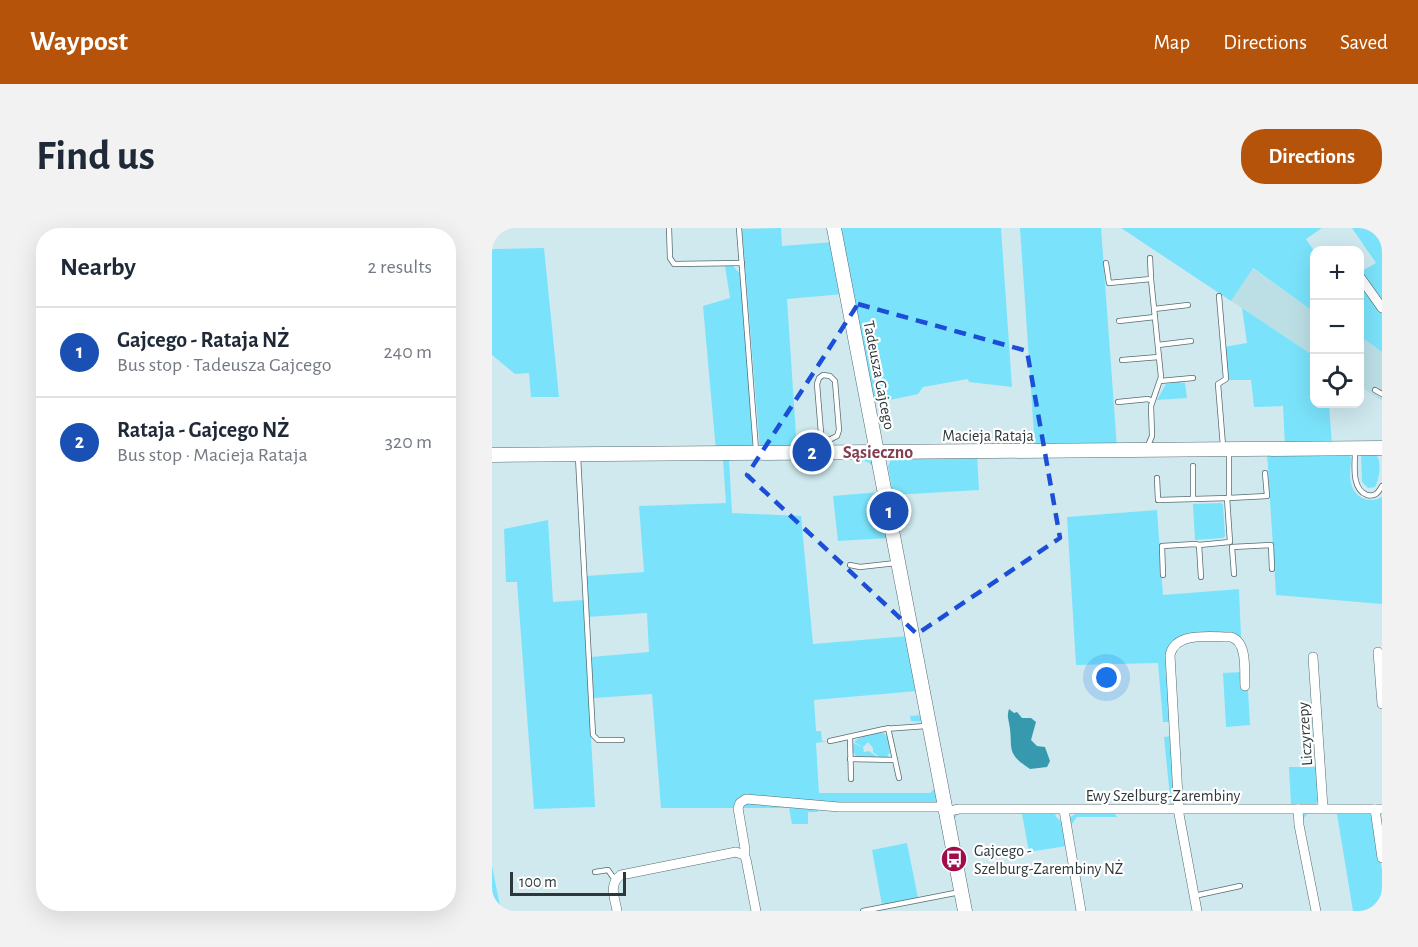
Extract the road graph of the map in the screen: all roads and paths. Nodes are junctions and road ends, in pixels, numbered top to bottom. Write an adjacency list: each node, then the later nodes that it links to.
1 (669, 228): 5 (lane)
2 (739, 228): 5 (lane)
3 (834, 228): 30 (street, Tadeusza Gajcego)
4 (1150, 258): 7 (lane)
5 (742, 263): 31 (lane)
6 (1106, 263): 7 (lane)
7 (1151, 279): 12 (lane)
8 (1364, 284): 11 (street)
9 (1219, 296): 28 (lane)
10 (1188, 305): 12 (lane)
11 (1382, 308)
12 (1154, 309): 13 (lane)
13 (1155, 317): 14 (lane); 16 (lane)
14 (1119, 321)
15 (1191, 341): 16 (lane)
16 (1158, 345): 17 (lane)
17 (1159, 357): 18 (lane); 20 (lane)
18 (1122, 360)
19 (1193, 378): 20 (lane)
20 (1160, 381): 23 (lane)
21 (1375, 390): 22 (lane)
22 (1382, 394)
23 (1152, 401): 24 (lane); 29 (lane)
24 (1118, 402)
25 (829, 446): 25 (lane); 30 (street, Macieja Rataja); 31 (street, Macieja Rataja)
26 (1355, 448): 27 (street, Macieja Rataja); 28 (street, Macieja Rataja); 37 (lane)
27 (1382, 449)
28 (1226, 450): 29 (street, Macieja Rataja); 38 (lane)
29 (1148, 451): 30 (street, Macieja Rataja)
30 (878, 452): 43 (street, Tadeusza Gajcego)
31 (756, 453): 32 (street, Macieja Rataja)
32 (578, 454): 33 (street, Macieja Rataja); 56 (lane)
33 (492, 455)
34 (1193, 466): 39 (lane)
35 (1265, 473): 38 (lane)
36 (1156, 478): 39 (lane)
37 (1382, 486)
38 (1228, 498): 39 (lane); 40 (lane)
39 (1193, 499)
40 (1230, 542): 41 (lane); 42 (lane)
41 (1199, 545): 47 (lane); 48 (lane)
42 (1235, 547): 45 (lane); 46 (lane)
43 (899, 563): 44 (lane); 53 (street, Tadeusza Gajcego)
44 (850, 566)
45 (1272, 569)
46 (1234, 574)
47 (1163, 575)
48 (1201, 577)
49 (1378, 652): 52 (street)
50 (1313, 657): 62 (street, Liczyrzepy)
51 (1245, 686): 67 (street)
52 (1382, 704)
53 (929, 725): 54 (lane); 63 (street, Tadeusza Gajcego)
54 (888, 728): 55 (lane); 59 (lane)
55 (850, 738): 57 (lane); 58 (lane)
56 (622, 740)
57 (830, 741)
58 (850, 759): 59 (lane); 61 (lane)
59 (895, 760): 60 (lane)
60 (899, 778)
61 (851, 779)
62 (1323, 808): 64 (street, Ewy Szelburg-Zarembiny); 65 (street, Ewy Szelburg-Zarembiny)
63 (945, 809): 66 (street, Ewy Szelburg-Zarembiny); 68 (street, Ewy Szelburg-Zarembiny); 73 (street, Tadeusza Gajcego)
64 (1298, 809): 67 (street, Ewy Szelburg-Zarembiny); 81 (street)
65 (1379, 809): 69 (street)
66 (1064, 810): 67 (street, Ewy Szelburg-Zarembiny); 79 (street)
67 (1179, 810): 74 (street)
68 (744, 855): 71 (street); 76 (street)
69 (1382, 858)
70 (595, 872): 71 (lane)
71 (615, 880): 75 (street)
72 (1240, 886): 74 (lane)
73 (961, 892): 77 (lane); 78 (street, Tadeusza Gajcego)
74 (1194, 896): 80 (street)
75 (617, 911)
76 (756, 911)
77 (863, 911)
78 (965, 911)
79 (1081, 911)
80 (1197, 911)
81 (1316, 911)

